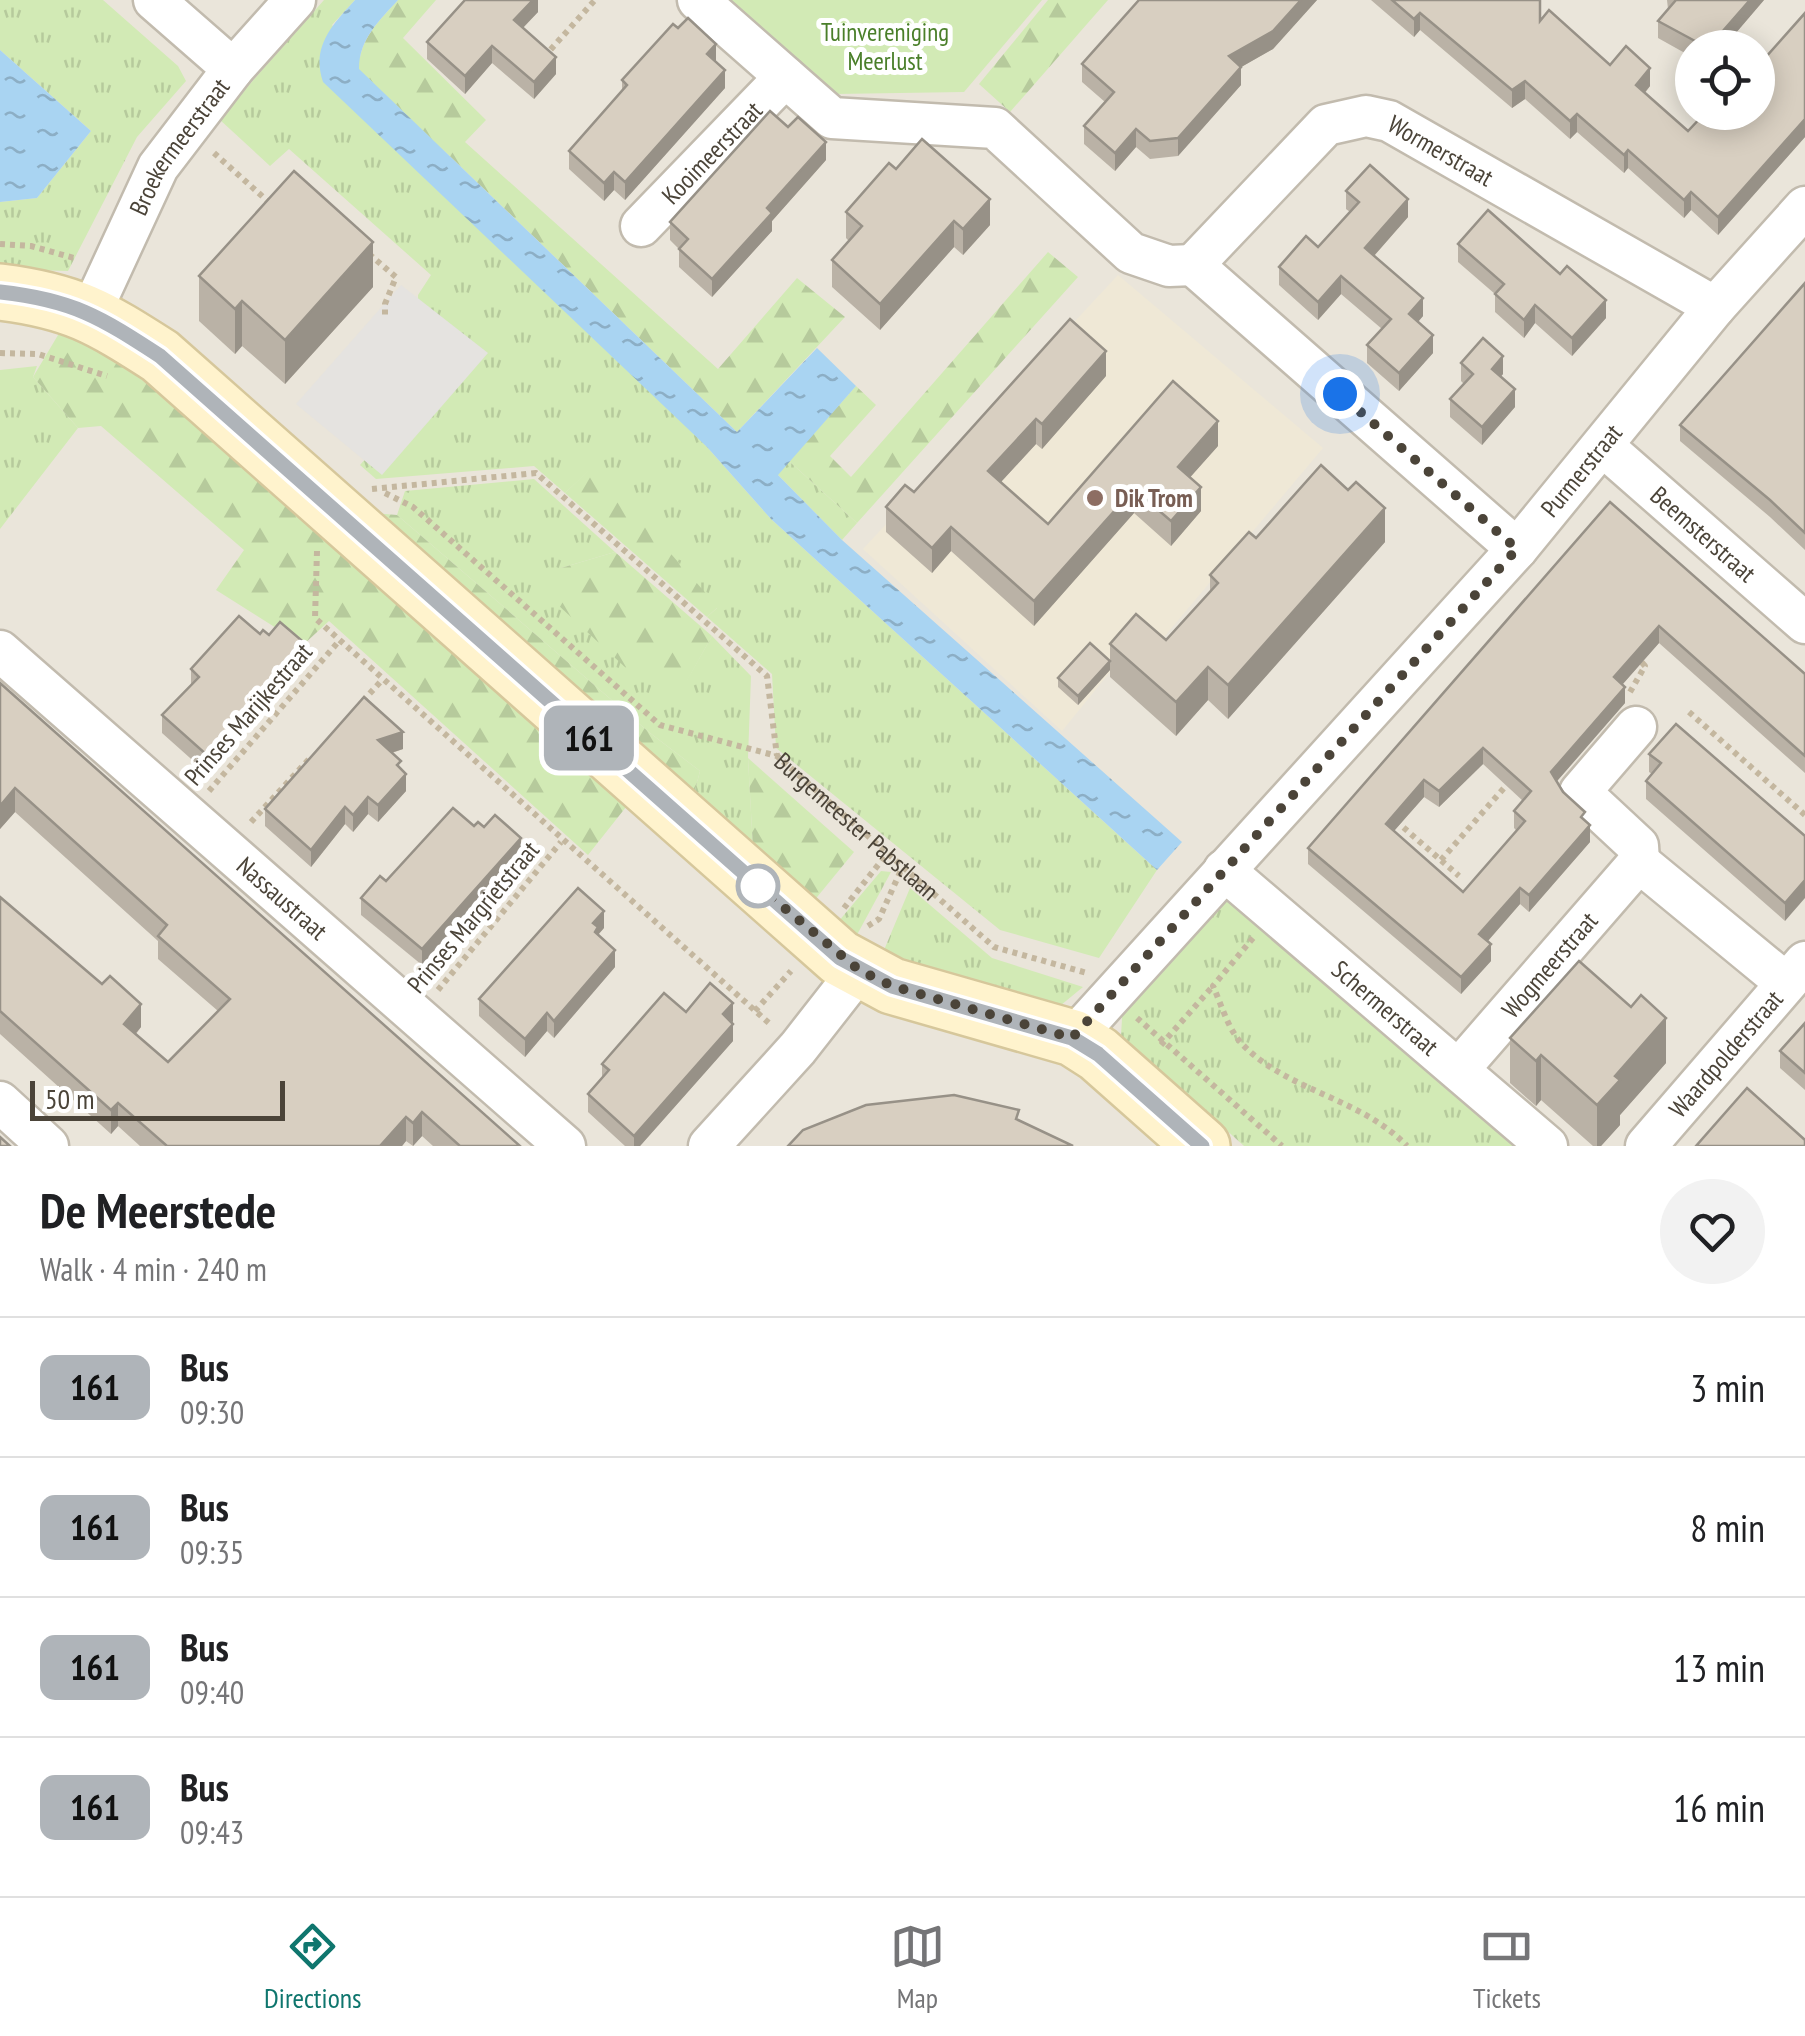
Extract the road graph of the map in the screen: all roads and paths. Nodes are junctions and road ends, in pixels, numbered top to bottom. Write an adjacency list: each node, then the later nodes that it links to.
1 (154, 0): 5 (street)
2 (296, 0): 5 (street, Broekermeerstraat)
3 (594, 0): 6 (path)
4 (698, 0): 7 (street)
5 (233, 68): 8 (street, Broekermeerstraat)
6 (533, 69)
7 (785, 77): 11 (street, Kooimeerstraat); 13 (street)
8 (187, 128): 9 (path); 16 (street, Broekermeerstraat)
9 (286, 200)
10 (1805, 207): 15 (street, Purmerstraat)
11 (641, 226)
12 (367, 252): 17 (path)
13 (1192, 266): 15 (street, Wormerstraat); 22 (street)
14 (0, 292): 16 (street)
15 (1715, 307): 20 (street, Purmerstraat)
16 (91, 312): 46 (street)
17 (385, 317)
18 (0, 353): 19 (path)
19 (110, 376)
20 (1604, 446): 22 (street, Purmerstraat); 23 (street, Beemsterstraat)
21 (303, 537): 24 (path)
22 (1517, 549): 42 (street, Purmerstraat)
23 (1805, 622)
24 (339, 641): 27 (path); 35 (path, Prinses Marijkestraat)
25 (0, 651): 35 (street, Nassaustraat)
26 (1634, 654): 30 (path)
27 (382, 680): 28 (path); 37 (path)
28 (356, 708)
29 (1689, 712): 36 (path)
30 (1636, 726): 40 (street)
31 (318, 750): 38 (path)
32 (777, 756): 32 (path, Burgemeester Pabstlaan); 41 (path, Burgemeester Pabstlaan)
33 (1512, 779): 39 (path)
34 (1383, 810): 39 (path)
35 (188, 814): 38 (street, Nassaustraat)
36 (1805, 815)
37 (561, 842): 50 (path, Prinses Margrietstraat); 52 (path)
38 (228, 848): 50 (street, Nassaustraat)
39 (1441, 860): 43 (path)
40 (1639, 862): 47 (street); 54 (street, Wogmeerstraat)
41 (902, 868): 45 (path); 49 (path, Burgemeester Pabstlaan)
42 (1224, 870): 44 (street, Schermerstraat); 49 (street, Purmerstraat)
43 (1459, 876)
44 (1274, 912): 48 (path); 54 (street, Schermerstraat)
45 (878, 919)
46 (859, 970): 51 (street); 52 (street)
47 (1795, 972): 63 (street, Waardpolderstraat)
48 (1213, 986): 53 (path); 61 (path)
49 (1111, 995): 51 (street, Purmerstraat); 53 (path, Burgemeester Pabstlaan)
50 (415, 1018): 57 (street, Nassaustraat)
51 (1072, 1038): 53 (street)
52 (798, 1048): 58 (street)
53 (1146, 1061): 59 (street); 60 (path, Burgemeester Pabstlaan)
54 (1459, 1069): 62 (street, Schermerstraat)
55 (0, 1102): 56 (street)
56 (48, 1146)
57 (565, 1146)
58 (709, 1146)
59 (1202, 1146)
60 (1282, 1146)
61 (1407, 1146)
62 (1547, 1146)
63 (1646, 1146)

